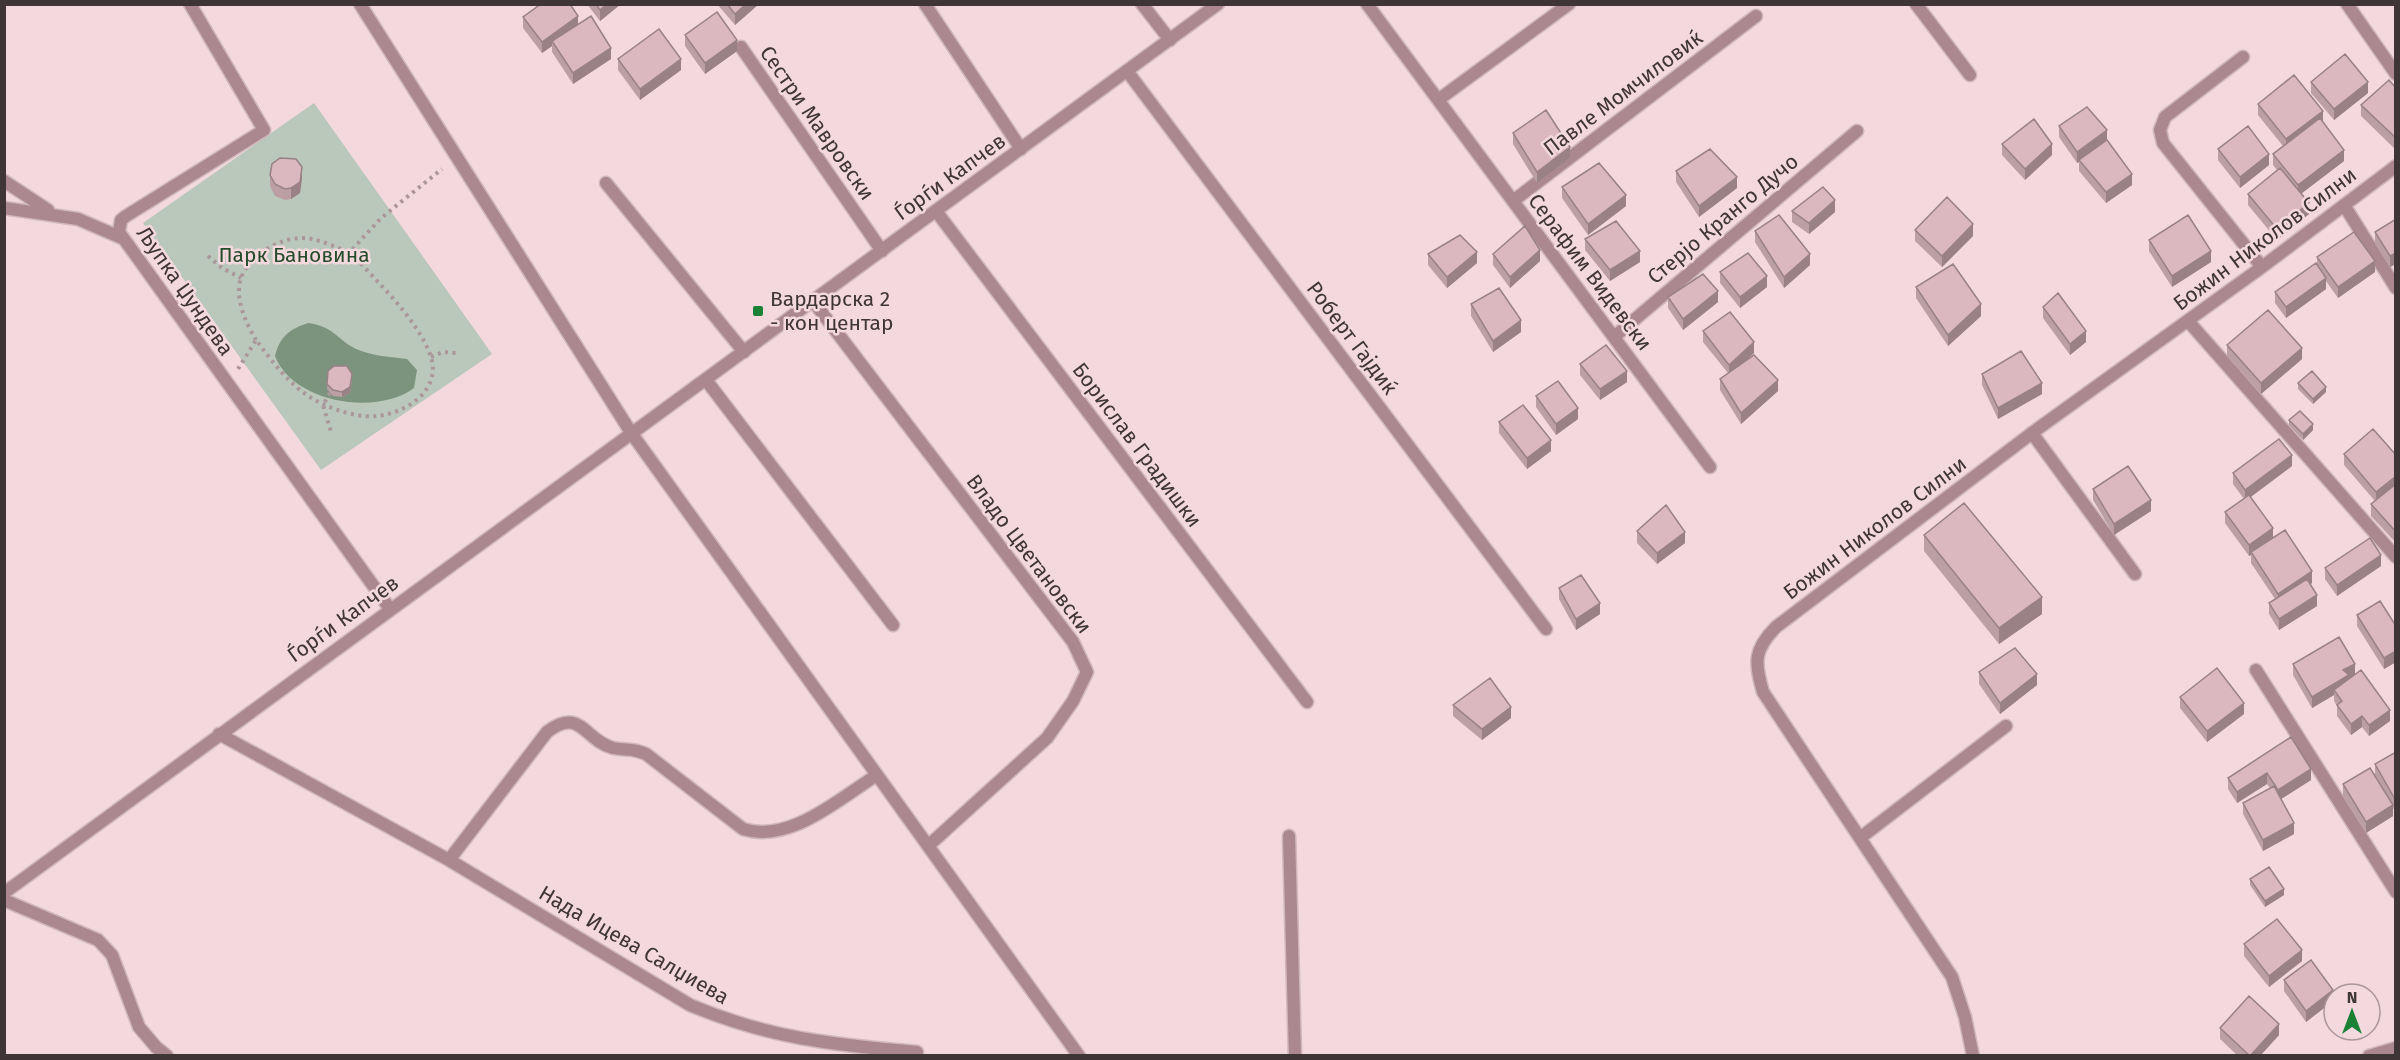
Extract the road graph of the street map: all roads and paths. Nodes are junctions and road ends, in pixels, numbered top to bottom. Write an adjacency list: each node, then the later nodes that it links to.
1 (190, 4): 29 (street, Љупка Џундева)
2 (360, 4): 20 (street)
3 (925, 4): 19 (street)
4 (1142, 4): 11 (street)
5 (1218, 4): 11 (street, Ѓорѓи Капчев)
6 (1367, 4): 17 (street, Серафим Видевски)
7 (1569, 4): 17 (street)
8 (1916, 4): 16 (street)
9 (2347, 4): 15 (street)
10 (1756, 16): 24 (street, Павле Момчиловиќ)
11 (1170, 40): 14 (street, Ѓорѓи Капчев)
12 (741, 47): 30 (street, Сестри Мавровски)
13 (2243, 57): 33 (street)
14 (1128, 70): 19 (street, Ѓорѓи Капчев); 55 (street, Роберт Гајдиќ)
15 (2396, 74)
16 (1970, 75)
17 (1438, 100): 24 (street, Серафим Видевски)
18 (1857, 131): 38 (street, Стерјо Кранго Дучо)
19 (1021, 149): 27 (street, Ѓорѓи Капчев)
20 (457, 157): 31 (path); 48 (street)
21 (2394, 170): 25 (street, Божин Николов Силни)
22 (4, 181): 28 (street)
23 (606, 183): 40 (street)
24 (1513, 201): 38 (street, Серафим Видевски)
25 (2344, 205): 33 (street, Божин Николов Силни); 35 (street)
26 (4, 208): 28 (street)
27 (936, 211): 30 (street, Ѓорѓи Капчев); 57 (street, Борислав Градишки)
28 (60, 215): 29 (street)
29 (122, 238): 44 (street, Љупка Џундева)
30 (882, 251): 36 (street, Ѓорѓи Капчев)
31 (350, 252): 34 (path); 42 (path)
32 (208, 256): 34 (path)
33 (2262, 267): 37 (street, Божин Николов Силни)
34 (241, 278): 39 (path)
35 (2396, 288)
36 (813, 301): 40 (street, Ѓорѓи Капчев); 63 (street, Владо Цветановски)
37 (2188, 321): 49 (street, Божин Николов Силни); 51 (street)
38 (1614, 337): 50 (street, Серафим Видевски)
39 (256, 340): 44 (path); 46 (path)
40 (744, 352): 43 (street, Ѓорѓи Капчев)
41 (457, 353): 42 (path)
42 (431, 357): 46 (path)
43 (706, 380): 48 (street, Ѓорѓи Капчев); 54 (street)
44 (229, 386): 53 (street, Љупка Џундева)
45 (330, 393): 46 (path)
46 (323, 405): 47 (path)
47 (331, 432)
48 (632, 434): 53 (street, Ѓорѓи Капчев); 60 (street)
49 (2032, 434): 52 (street); 62 (street, Божин Николов Силни)
50 (1710, 467)
51 (2396, 557)
52 (2135, 574)
53 (390, 609): 59 (street, Ѓорѓи Капчев)
54 (893, 626)
55 (1546, 629)
56 (2256, 670): 65 (street)
57 (1307, 702)
58 (2006, 726): 62 (street)
59 (219, 734): 64 (street, Нада Ицева Салџиева); 66 (street, Ѓорѓи Капчев)
60 (877, 775): 63 (street); 64 (street)
61 (1289, 836): 72 (street)
62 (1860, 838): 73 (street, Божин Николов Силни)
63 (928, 846): 71 (street)
64 (449, 860): 69 (street, Нада Ицева Салџиева)
65 (2396, 892)
66 (4, 893)
67 (4, 900): 70 (street)
68 (2396, 1048): 74 (street)
69 (917, 1052)
70 (167, 1056)
71 (1079, 1056)
72 (1295, 1056)
73 (1973, 1056)
74 (2368, 1056)

